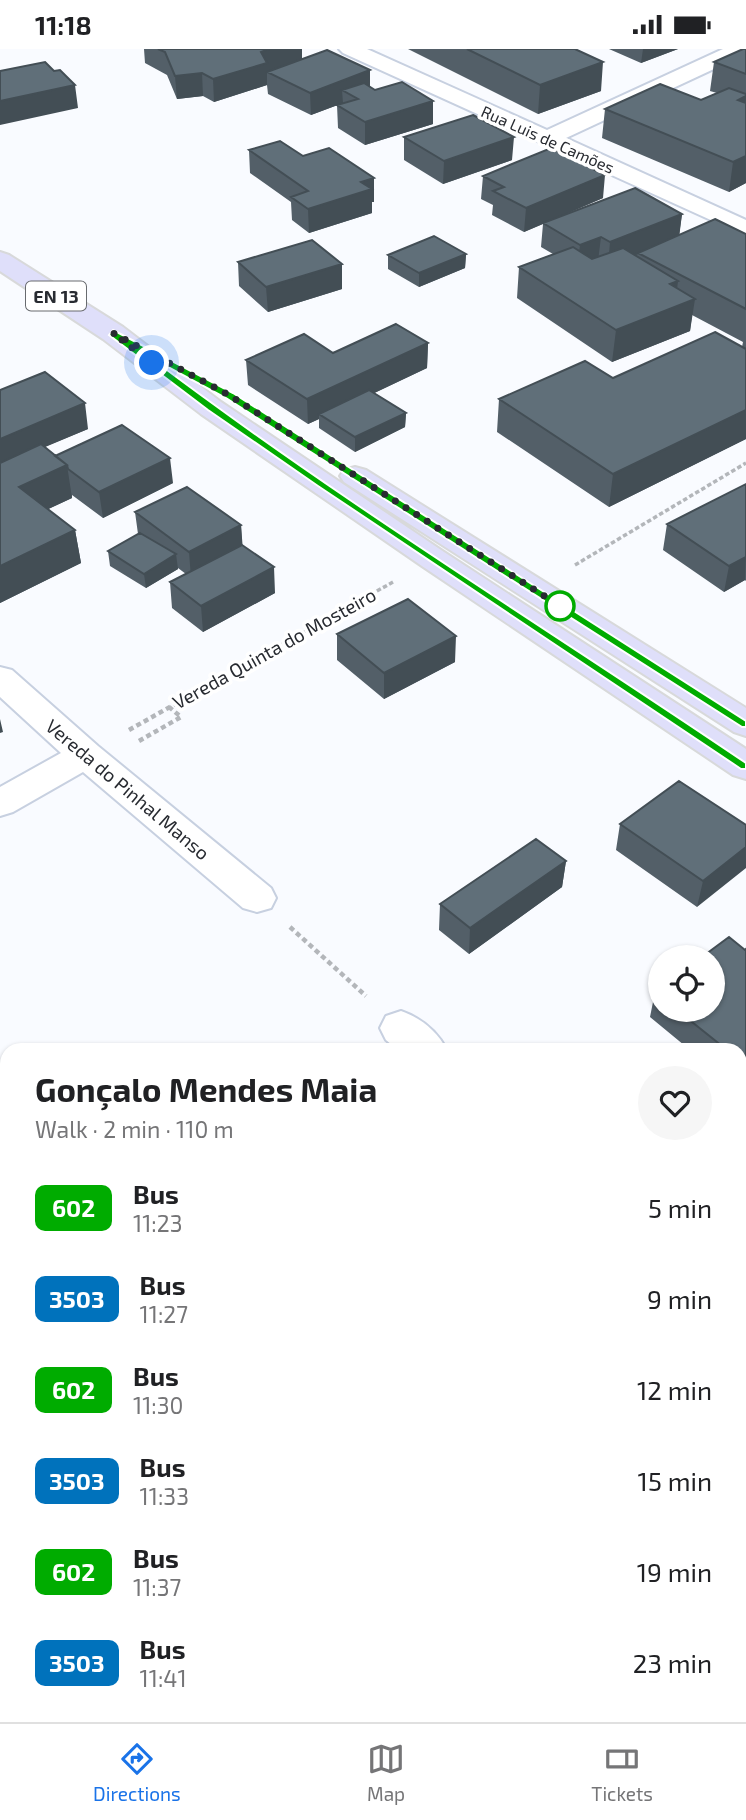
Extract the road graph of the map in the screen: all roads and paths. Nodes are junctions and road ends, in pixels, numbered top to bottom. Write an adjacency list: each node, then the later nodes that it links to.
1 (350, 49): 3 (street, Rua Luis de Camões)
2 (740, 49): 3 (street)
3 (548, 138): 4 (street, Rua Luis de Camões)
4 (741, 222)
5 (0, 260): 6 (main road, EN 13)
6 (113, 333): 8 (main road, EN 13); 11 (main road, EN 13)
7 (746, 463): 9 (path)
8 (433, 559): 12 (path, Vereda Quinta do Mosteiro); 14 (main road, EN 13)
9 (575, 566)
10 (0, 678): 13 (street, Vereda do Pinhal Manso)
11 (746, 724)
12 (128, 730)
13 (85, 755): 15 (street); 16 (street, Vereda do Pinhal Manso)
14 (746, 766)
15 (0, 803)
16 (257, 898): 17 (path)
17 (413, 1039)

